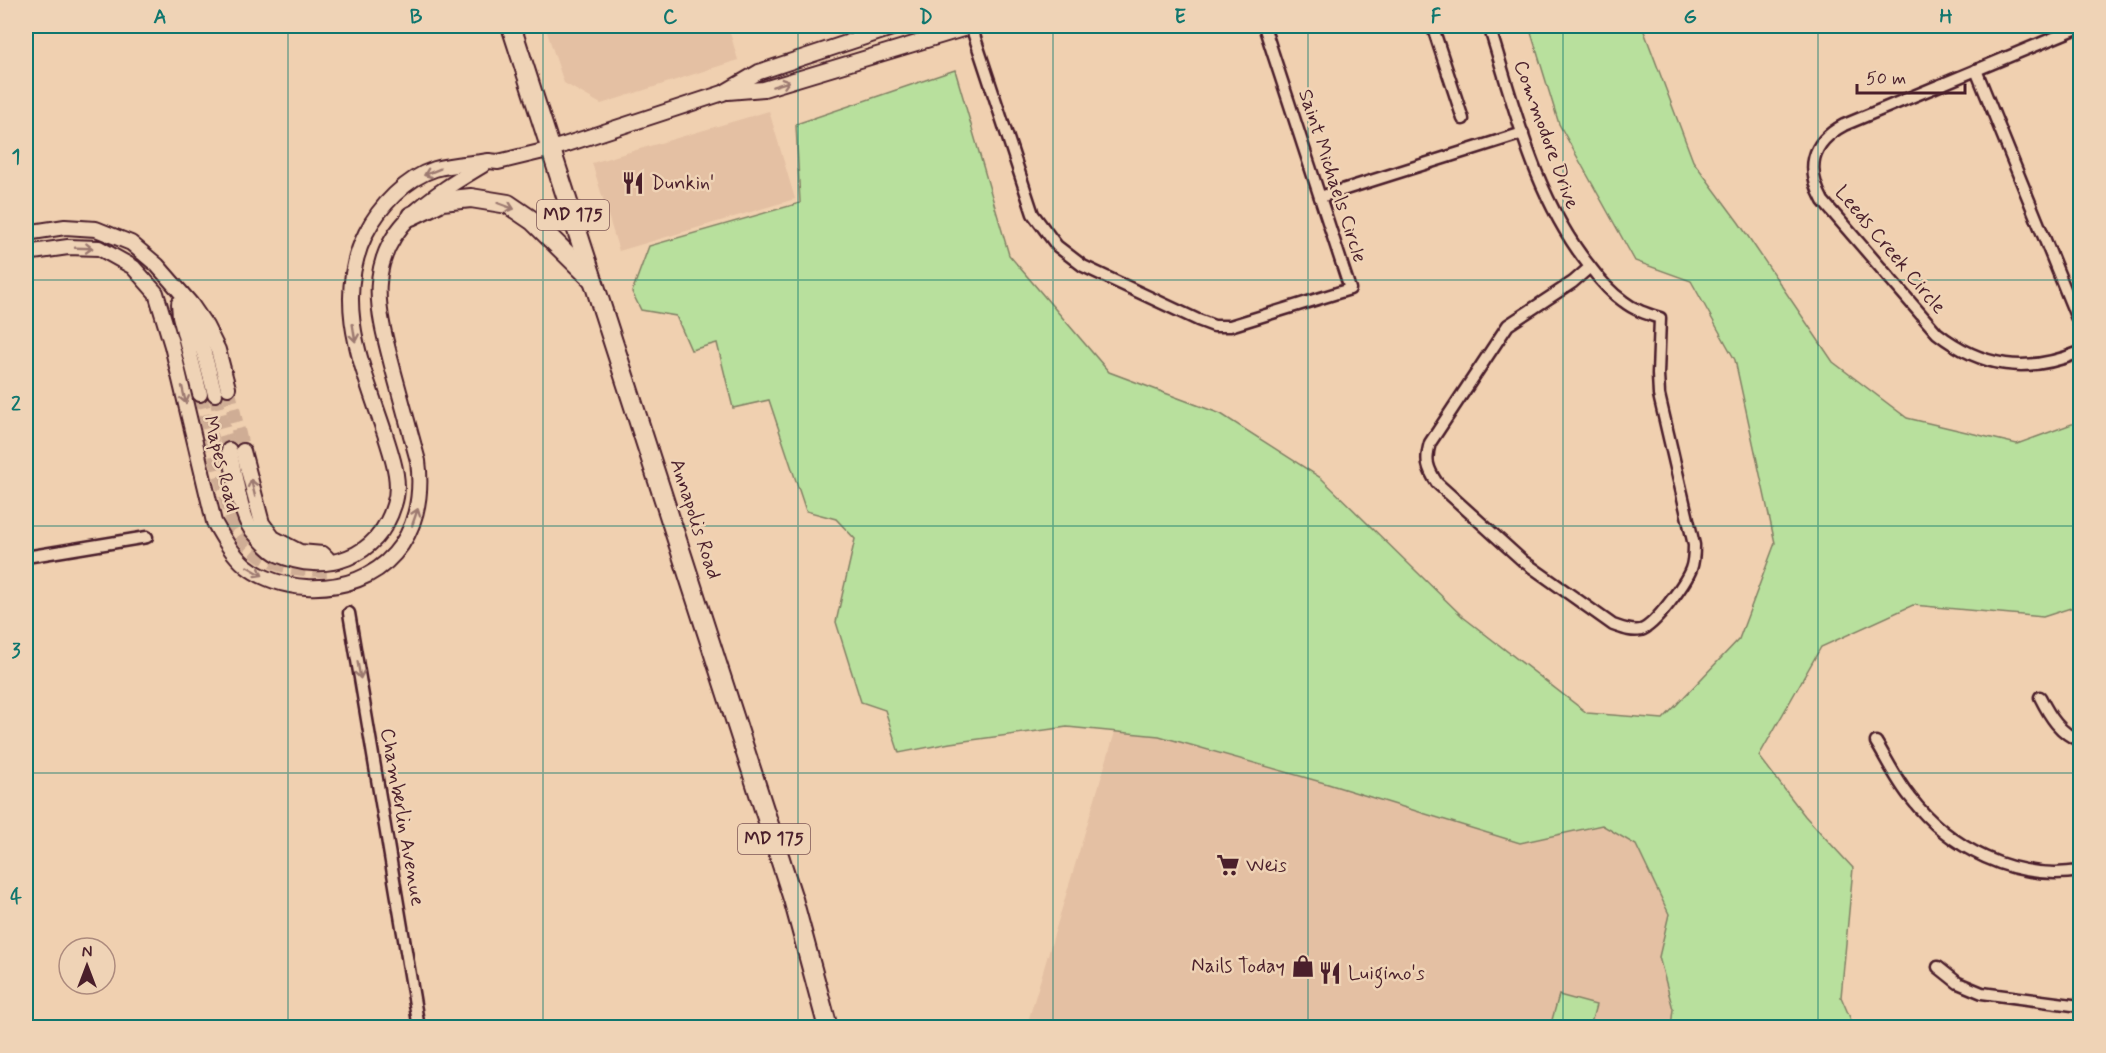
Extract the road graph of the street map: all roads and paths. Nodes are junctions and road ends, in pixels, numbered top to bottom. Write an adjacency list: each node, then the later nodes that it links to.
1 (511, 26): 12 (main road, Annapolis Road / MD 175)
2 (898, 26): 9 (street)
3 (972, 26): 9 (street, one-way to 3); 14 (street, Saint Michaels Circle)
4 (1264, 26): 14 (street, Saint Michaels Circle)
5 (1435, 26): 10 (street)
6 (1489, 26): 11 (street, Commodore Drive)
7 (2080, 27): 8 (street, Leeds Creek Circle)
8 (1976, 70): 21 (street); 22 (street, Leeds Creek Circle)
9 (723, 93): 12 (street, Mapes Road)
10 (1463, 119)
11 (1523, 133): 14 (street); 18 (street, Commodore Drive)
12 (552, 149): 13 (street, Mapes Road); 19 (main road, Annapolis Road / MD 175)
13 (489, 161): 15 (street, Mapes Road); 25 (street, Mapes Road, one-way to 25)
14 (1320, 197)
15 (411, 216): 17 (street, Mapes Road, one-way to 15); 19 (main road, one-way to 19)
16 (26, 233): 20 (street, Mapes Road)
17 (26, 254)
18 (1590, 267): 18 (street, Commodore Drive)
19 (594, 282): 36 (main road, Annapolis Road / MD 175)
20 (177, 290): 23 (street, Mapes Road); 24 (street, Mapes Road)
21 (2080, 326)
22 (2080, 352)
23 (228, 387)
24 (208, 394)
25 (236, 450)
26 (147, 537): 27 (street)
27 (26, 557)
28 (349, 613): 35 (street, Chamberlin Avenue, one-way to 35)
29 (2040, 697): 30 (street)
30 (2080, 741)
31 (1876, 742): 32 (street)
32 (2080, 871)
33 (1938, 967): 34 (street)
34 (2080, 1006)
35 (419, 1028)
36 (828, 1028)

